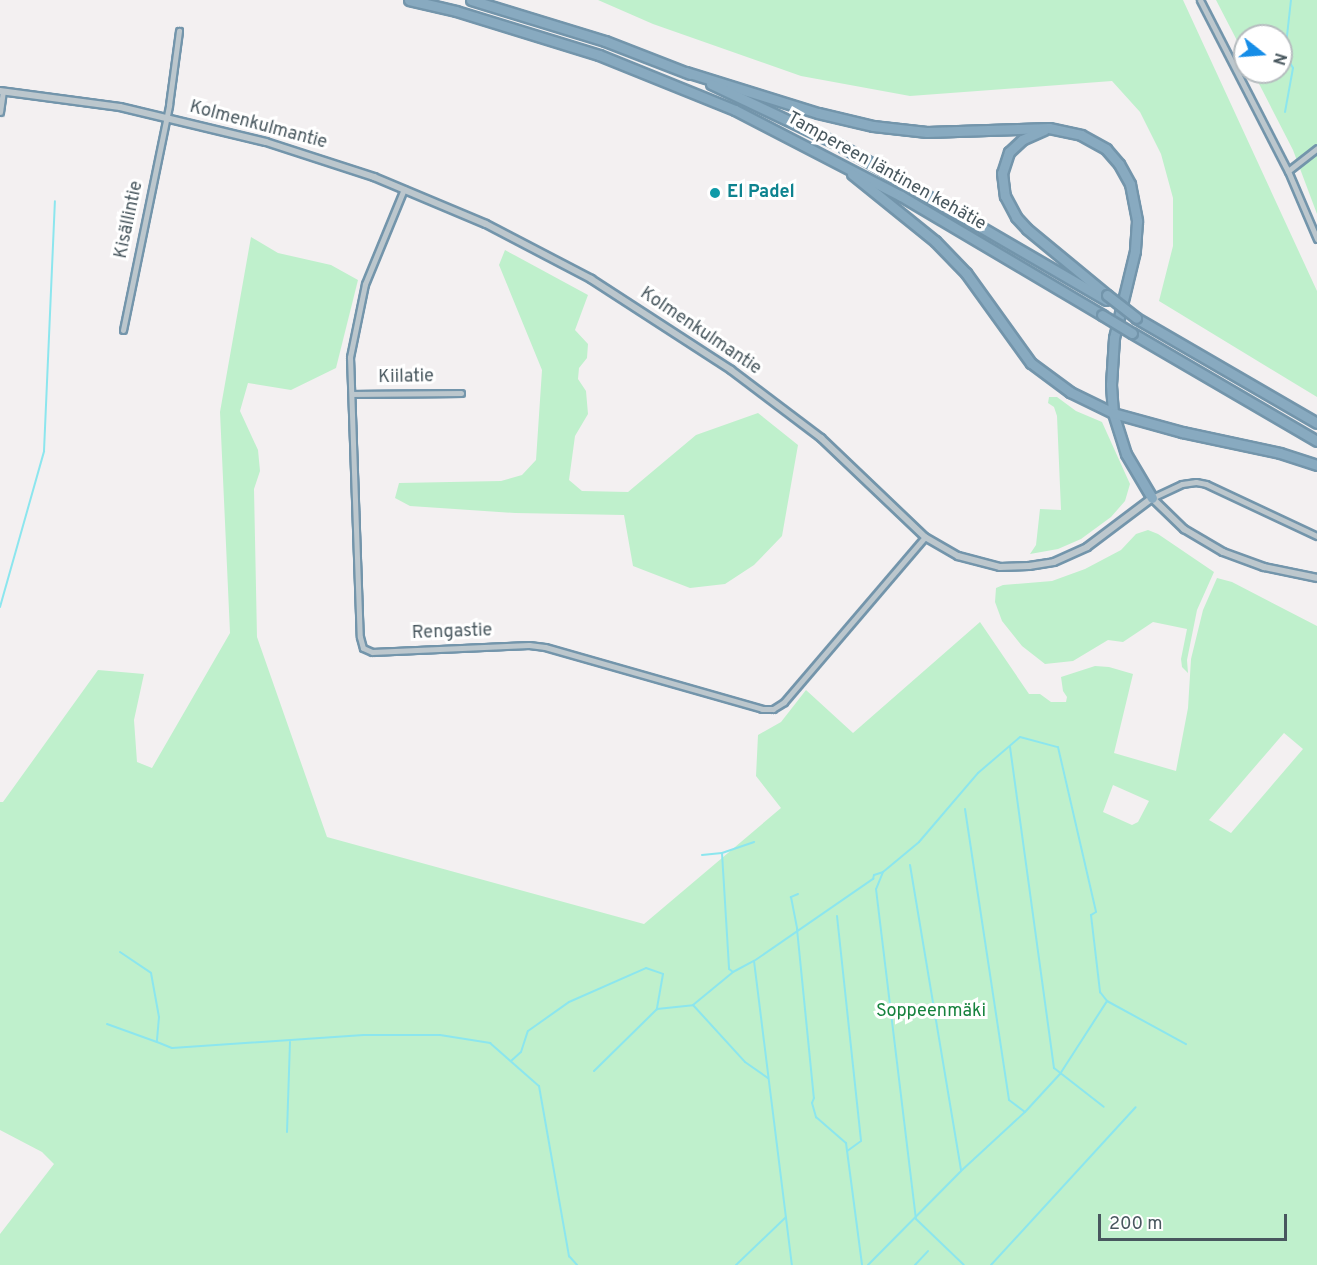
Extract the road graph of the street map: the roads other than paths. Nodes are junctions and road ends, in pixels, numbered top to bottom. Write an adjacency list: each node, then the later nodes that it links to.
1 (409, 0): 11 (highway, Tampereen läntinen kehätie)
2 (471, 0): 5 (highway, Tampereen läntinen kehätie)
3 (1200, 0): 12 (street)
4 (179, 31): 8 (street, Kisällintie)
5 (686, 72): 9 (highway); 15 (highway, Tampereen läntinen kehätie)
6 (2, 91): 7 (street); 8 (street, Kolmenkulmantie)
7 (0, 112)
8 (167, 117): 13 (street, Kolmenkulmantie); 16 (street, Kisällintie)
9 (1049, 128): 15 (highway); 19 (highway)
10 (1317, 148): 12 (street)
11 (824, 153): 19 (highway); 21 (highway, Tampereen läntinen kehätie, bridge)
12 (1288, 171): 14 (street)
13 (404, 189): 18 (street, Rengastie); 25 (street, Kolmenkulmantie)
14 (1317, 239)
15 (1106, 298): 20 (highway, Tampereen läntinen kehätie, bridge)
16 (123, 330)
17 (461, 393): 18 (street, Kiilatie)
18 (352, 394): 25 (street, Rengastie)
19 (1113, 413): 22 (highway); 23 (highway)
20 (1317, 423)
21 (1317, 441)
22 (1317, 465)
23 (1152, 498): 24 (street); 25 (street, Kolmenkulmantie); 26 (street)
24 (1317, 536)
25 (925, 537)
26 (1317, 578)

